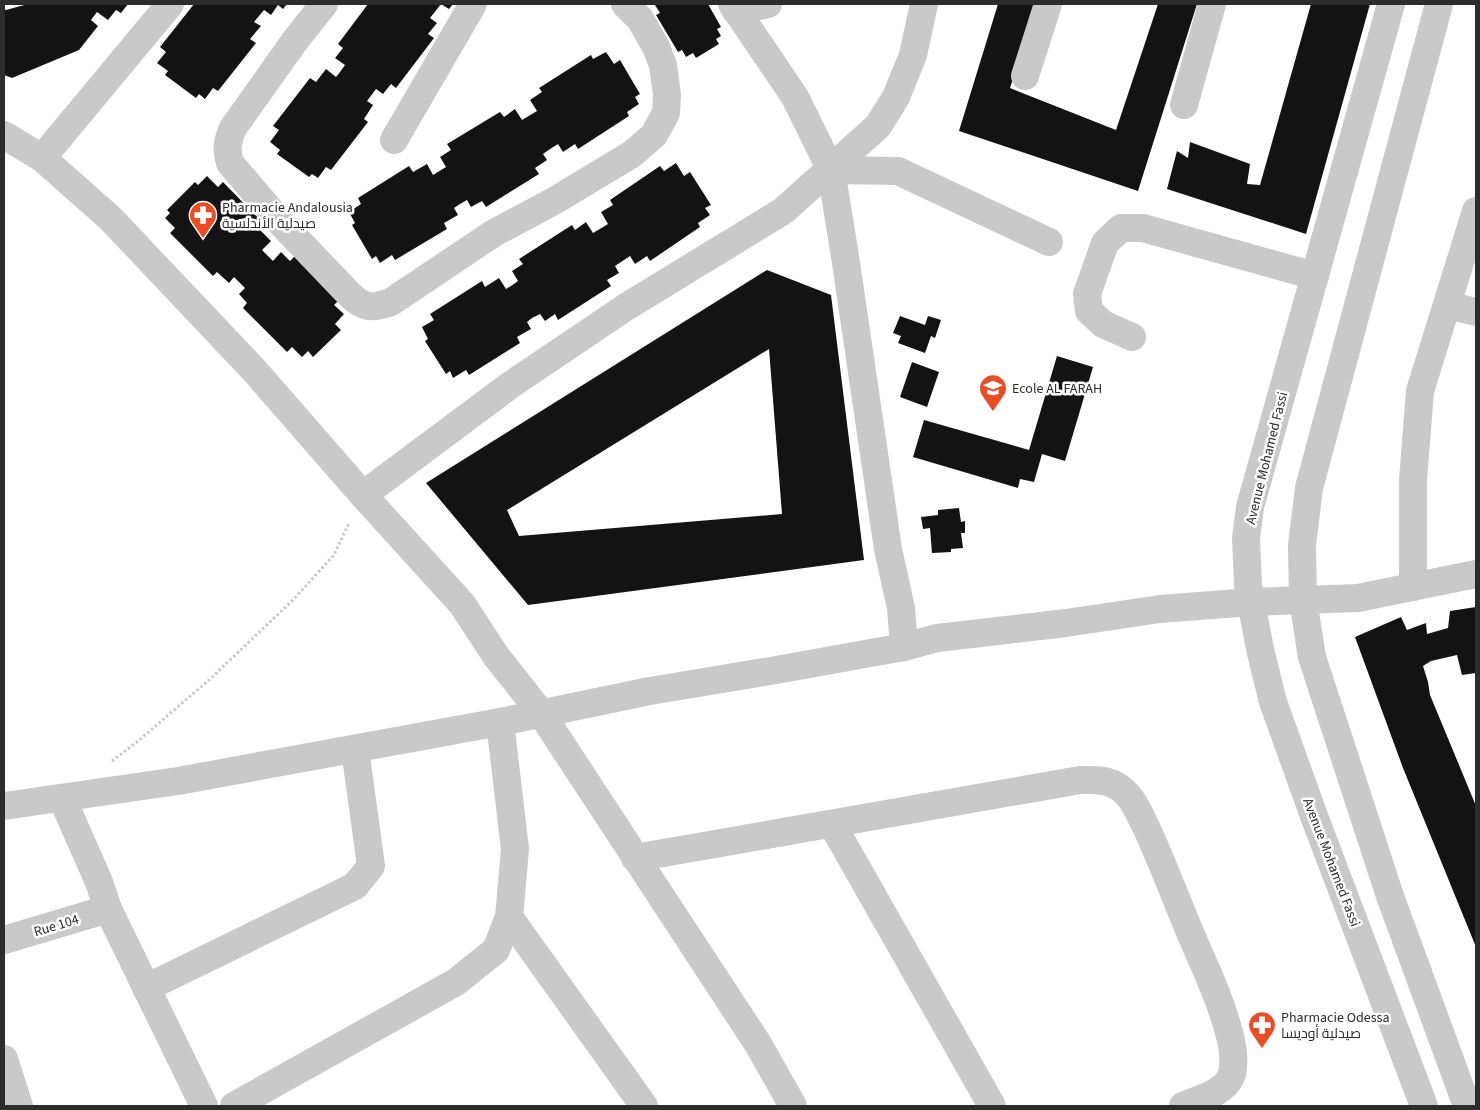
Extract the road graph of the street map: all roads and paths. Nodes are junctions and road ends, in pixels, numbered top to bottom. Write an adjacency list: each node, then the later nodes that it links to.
1 (170, 4): 16 (street)
2 (324, 4): 4 (street)
3 (473, 4): 15 (street)
4 (625, 4)
5 (768, 4): 11 (street)
6 (924, 4): 17 (street)
7 (1048, 4): 12 (street)
8 (1212, 4): 13 (street)
9 (1391, 4): 20 (street, Avenue Mohamed Fassi)
10 (1439, 4): 27 (street)
11 (734, 7): 17 (street)
12 (1025, 76)
13 (1184, 106)
14 (4, 135): 16 (street)
15 (394, 140)
16 (42, 158): 24 (street)
17 (831, 170): 19 (street); 24 (street); 29 (street)
18 (1476, 211): 21 (street)
19 (1049, 242)
20 (1315, 276): 23 (street); 28 (street, Avenue Mohamed Fassi)
21 (1447, 305): 22 (street); 26 (street)
22 (1476, 312)
23 (1132, 337)
24 (363, 495): 30 (street); 33 (path)
25 (1476, 574): 26 (street)
26 (1413, 587): 27 (street)
27 (1302, 600): 28 (street); 51 (street)
28 (1251, 602): 29 (street); 50 (street, Avenue Mohamed Fassi)
29 (904, 647): 30 (street)
30 (541, 714): 31 (street); 37 (street)
31 (500, 722): 32 (street); 39 (street)
32 (354, 749): 34 (street); 41 (street)
33 (108, 764)
34 (62, 798): 35 (street); 38 (street)
35 (4, 806)
36 (832, 824): 37 (street); 48 (street); 49 (street)
37 (635, 858): 47 (street)
38 (108, 909): 40 (street, Rue 104); 41 (street)
39 (509, 917): 45 (street); 46 (street)
40 (4, 940)
41 (146, 988): 44 (street)
42 (4, 1059): 43 (street)
43 (20, 1106)
44 (204, 1106)
45 (234, 1106)
46 (644, 1106)
47 (793, 1106)
48 (992, 1106)
49 (1183, 1106)
50 (1424, 1106)
51 (1467, 1106)

